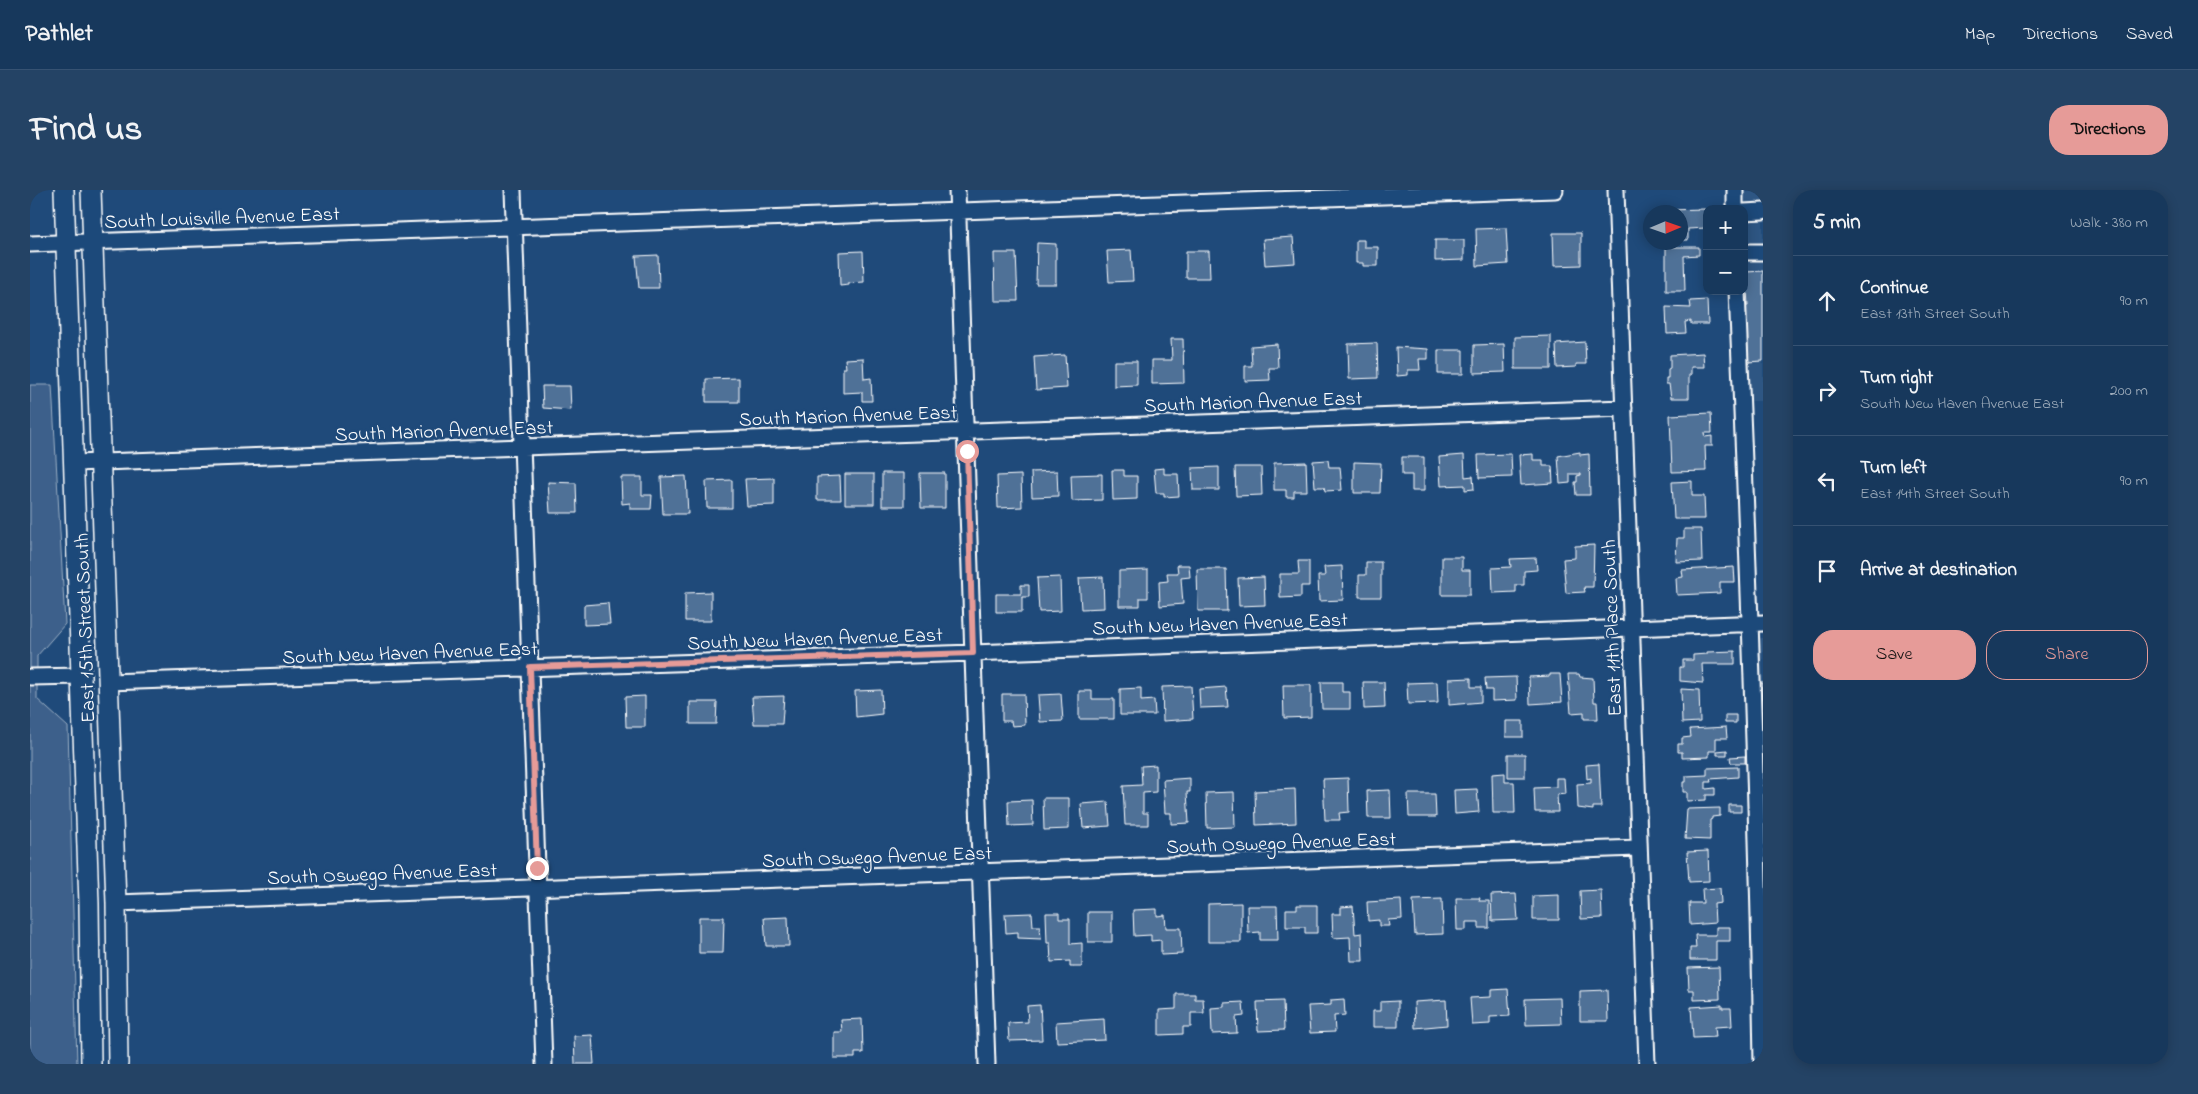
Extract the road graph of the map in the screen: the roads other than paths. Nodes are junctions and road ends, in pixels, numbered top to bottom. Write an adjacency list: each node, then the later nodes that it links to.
1 (64, 190): 16 (main road, East 15th Street South)
2 (91, 190): 15 (main road, East 15th Street South)
3 (513, 190): 14 (street)
4 (957, 190): 11 (street)
5 (1544, 190): 6 (street, South Louisville Avenue East); 9 (street, South Louisville Avenue East)
6 (1555, 190)
7 (1616, 190): 21 (street, East 11th Place South)
8 (1735, 190): 10 (street)
9 (1201, 196): 11 (street, South Louisville Avenue East)
10 (1735, 205)
11 (958, 211): 14 (street, South Louisville Avenue East); 22 (street)
12 (1763, 211): 13 (street)
13 (1748, 212)
14 (514, 226): 15 (street, South Louisville Avenue East); 23 (street)
15 (93, 242): 16 (street, South Louisville Avenue East); 24 (main road, East 15th Street South)
16 (66, 243): 17 (street, South Louisville Avenue East); 25 (main road, East 15th Street South)
17 (30, 244)
18 (1748, 252): 19 (street)
19 (1763, 252)
20 (1737, 295): 26 (street)
21 (1624, 408): 22 (street, South Marion Avenue East); 27 (street, East 11th Place South)
22 (966, 431): 23 (street, South Marion Avenue East); 28 (street)
23 (522, 447): 24 (street, South Marion Avenue East); 29 (street)
24 (100, 462): 25 (street, South Marion Avenue East); 32 (main road, East 15th Street South)
25 (74, 463): 30 (main road, East 15th Street South)
26 (1756, 623): 27 (street, South New Haven Avenue East); 38 (street)
27 (1631, 628): 28 (street, South New Haven Avenue East); 33 (street, East 11th Place South)
28 (973, 653): 29 (street, South New Haven Avenue East); 34 (street)
29 (530, 667): 32 (street, South New Haven Avenue East); 35 (street)
30 (82, 676): 31 (street); 32 (main road); 37 (main road, East 15th Street South)
31 (30, 677)
32 (108, 682): 36 (main road, East 15th Street South)
33 (1638, 848): 34 (street, South Oswego Avenue East); 43 (street, East 11th Place South)
34 (980, 873): 35 (street, South Oswego Avenue East); 42 (street)
35 (538, 887): 36 (street, South Oswego Avenue East); 41 (street)
36 (116, 903): 37 (main road); 40 (main road, East 15th Street South)
37 (89, 904): 39 (main road, East 15th Street South)
38 (1762, 927): 44 (street)
39 (92, 1064)
40 (118, 1064)
41 (544, 1064)
42 (987, 1064)
43 (1647, 1064)
44 (1762, 1064)

